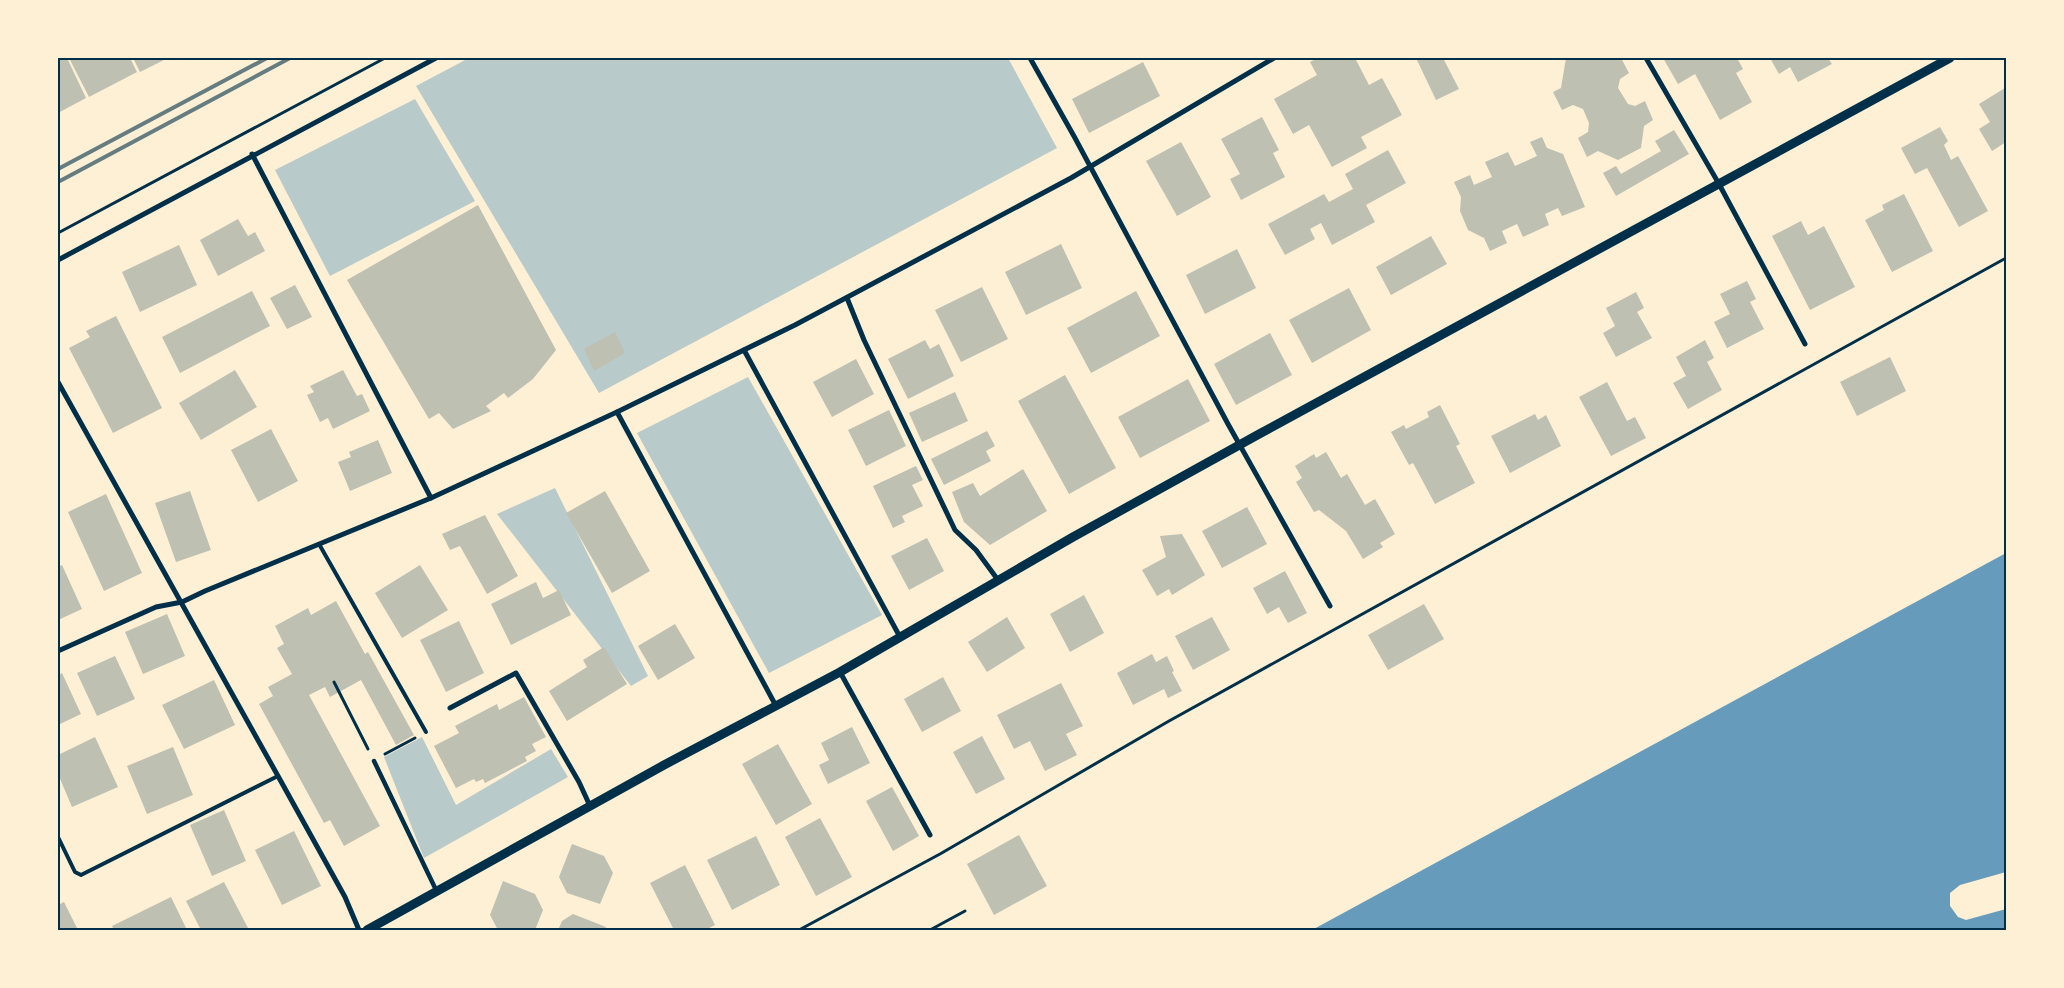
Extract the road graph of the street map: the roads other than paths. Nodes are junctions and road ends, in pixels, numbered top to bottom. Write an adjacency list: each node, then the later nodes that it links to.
1 (436, 58): 6 (street)
2 (1030, 58): 7 (street)
3 (1274, 58): 7 (street)
4 (1646, 58): 8 (street)
5 (1950, 58): 8 (street)
6 (252, 154): 9 (street); 16 (street)
7 (1090, 166): 10 (street); 15 (street)
8 (1719, 184): 11 (street); 15 (street)
9 (58, 260)
10 (847, 298): 12 (street); 18 (street)
11 (1805, 344)
12 (744, 350): 14 (street); 21 (street)
13 (58, 382): 19 (street)
14 (617, 412): 16 (street); 24 (street)
15 (1240, 446): 18 (street); 20 (street)
16 (432, 498): 17 (street)
17 (319, 544): 19 (street); 26 (lane)
18 (998, 580): 21 (street)
19 (182, 602): 22 (street); 28 (street)
20 (1330, 606)
21 (900, 637): 23 (street)
22 (58, 651)
23 (840, 672): 24 (street); 30 (street)
24 (776, 706): 29 (street)
25 (450, 708): 29 (street)
26 (426, 732)
27 (374, 760): 32 (street)
28 (278, 776): 31 (lane); 33 (street)
29 (590, 807): 32 (street)
30 (930, 835)
31 (58, 837)
32 (437, 892): 34 (street)
33 (359, 930)
34 (367, 930)

